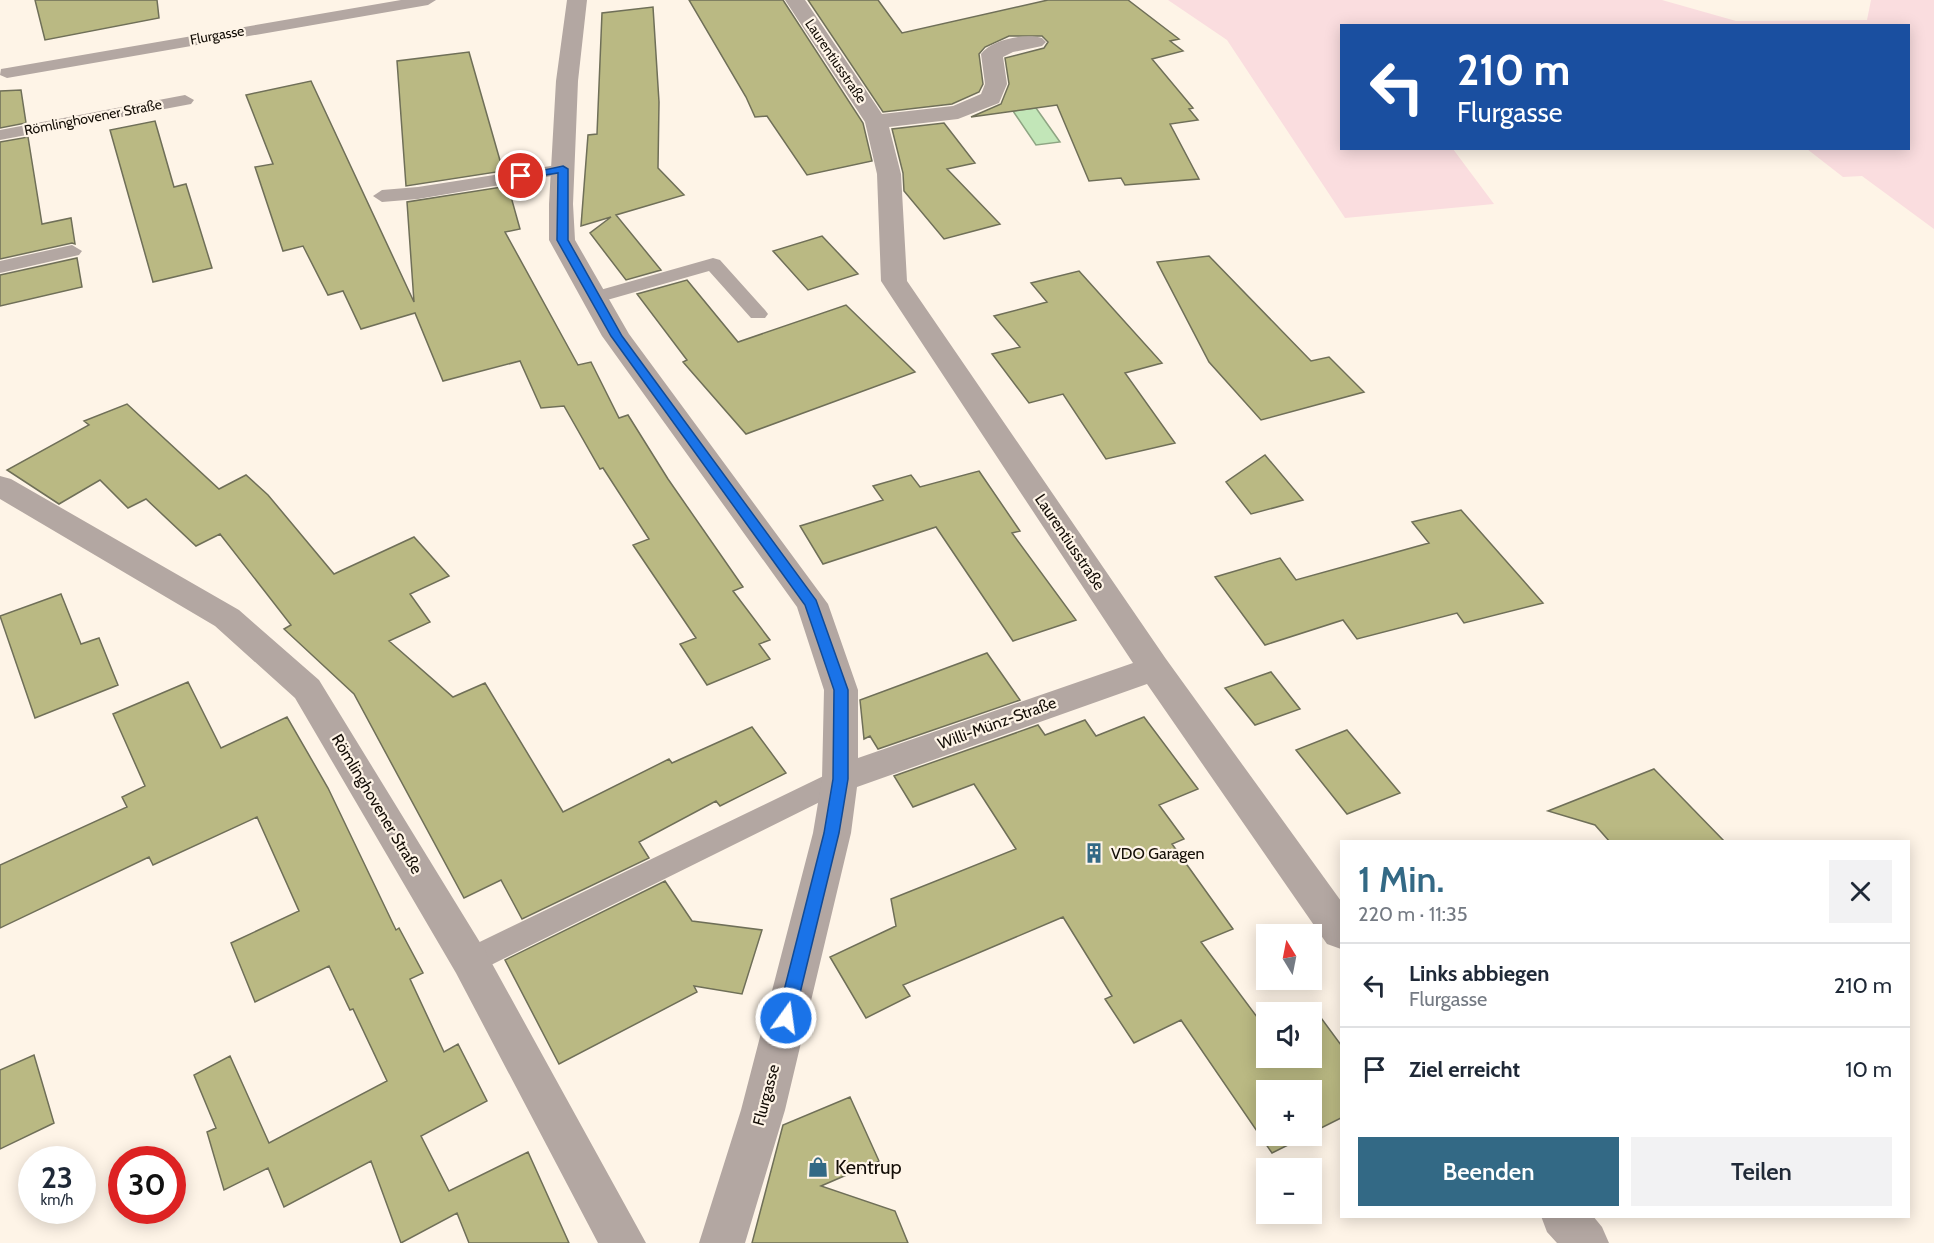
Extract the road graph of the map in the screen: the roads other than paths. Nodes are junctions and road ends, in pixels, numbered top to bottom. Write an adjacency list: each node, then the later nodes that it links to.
1 (428, 0): 5 (lane, Flurgasse)
2 (577, 0): 9 (street, Flurgasse)
3 (795, 0): 7 (street, Laurentiusstraße)
4 (1035, 42): 7 (street, Laurentiusstraße)
5 (7, 73)
6 (185, 100): 8 (lane, Römlinghovener Straße)
7 (876, 122): 16 (street, Laurentiusstraße)
8 (0, 135)
9 (563, 169): 10 (lane); 13 (street, Flurgasse)
10 (382, 196)
11 (72, 251): 12 (lane)
12 (0, 267)
13 (593, 298): 14 (lane); 17 (street, Flurgasse)
14 (758, 314)
15 (3, 491): 19 (street, Römlinghovener Straße)
16 (1154, 668): 17 (street, Willi-Münz-Straße); 18 (street, Laurentiusstraße)
17 (840, 779): 19 (lane); 22 (street, Flurgasse)
18 (1340, 931)
19 (470, 961): 21 (street, Römlinghovener Straße)
20 (1565, 1218): 23 (street)
21 (623, 1243)
22 (722, 1243)
23 (1586, 1243)

